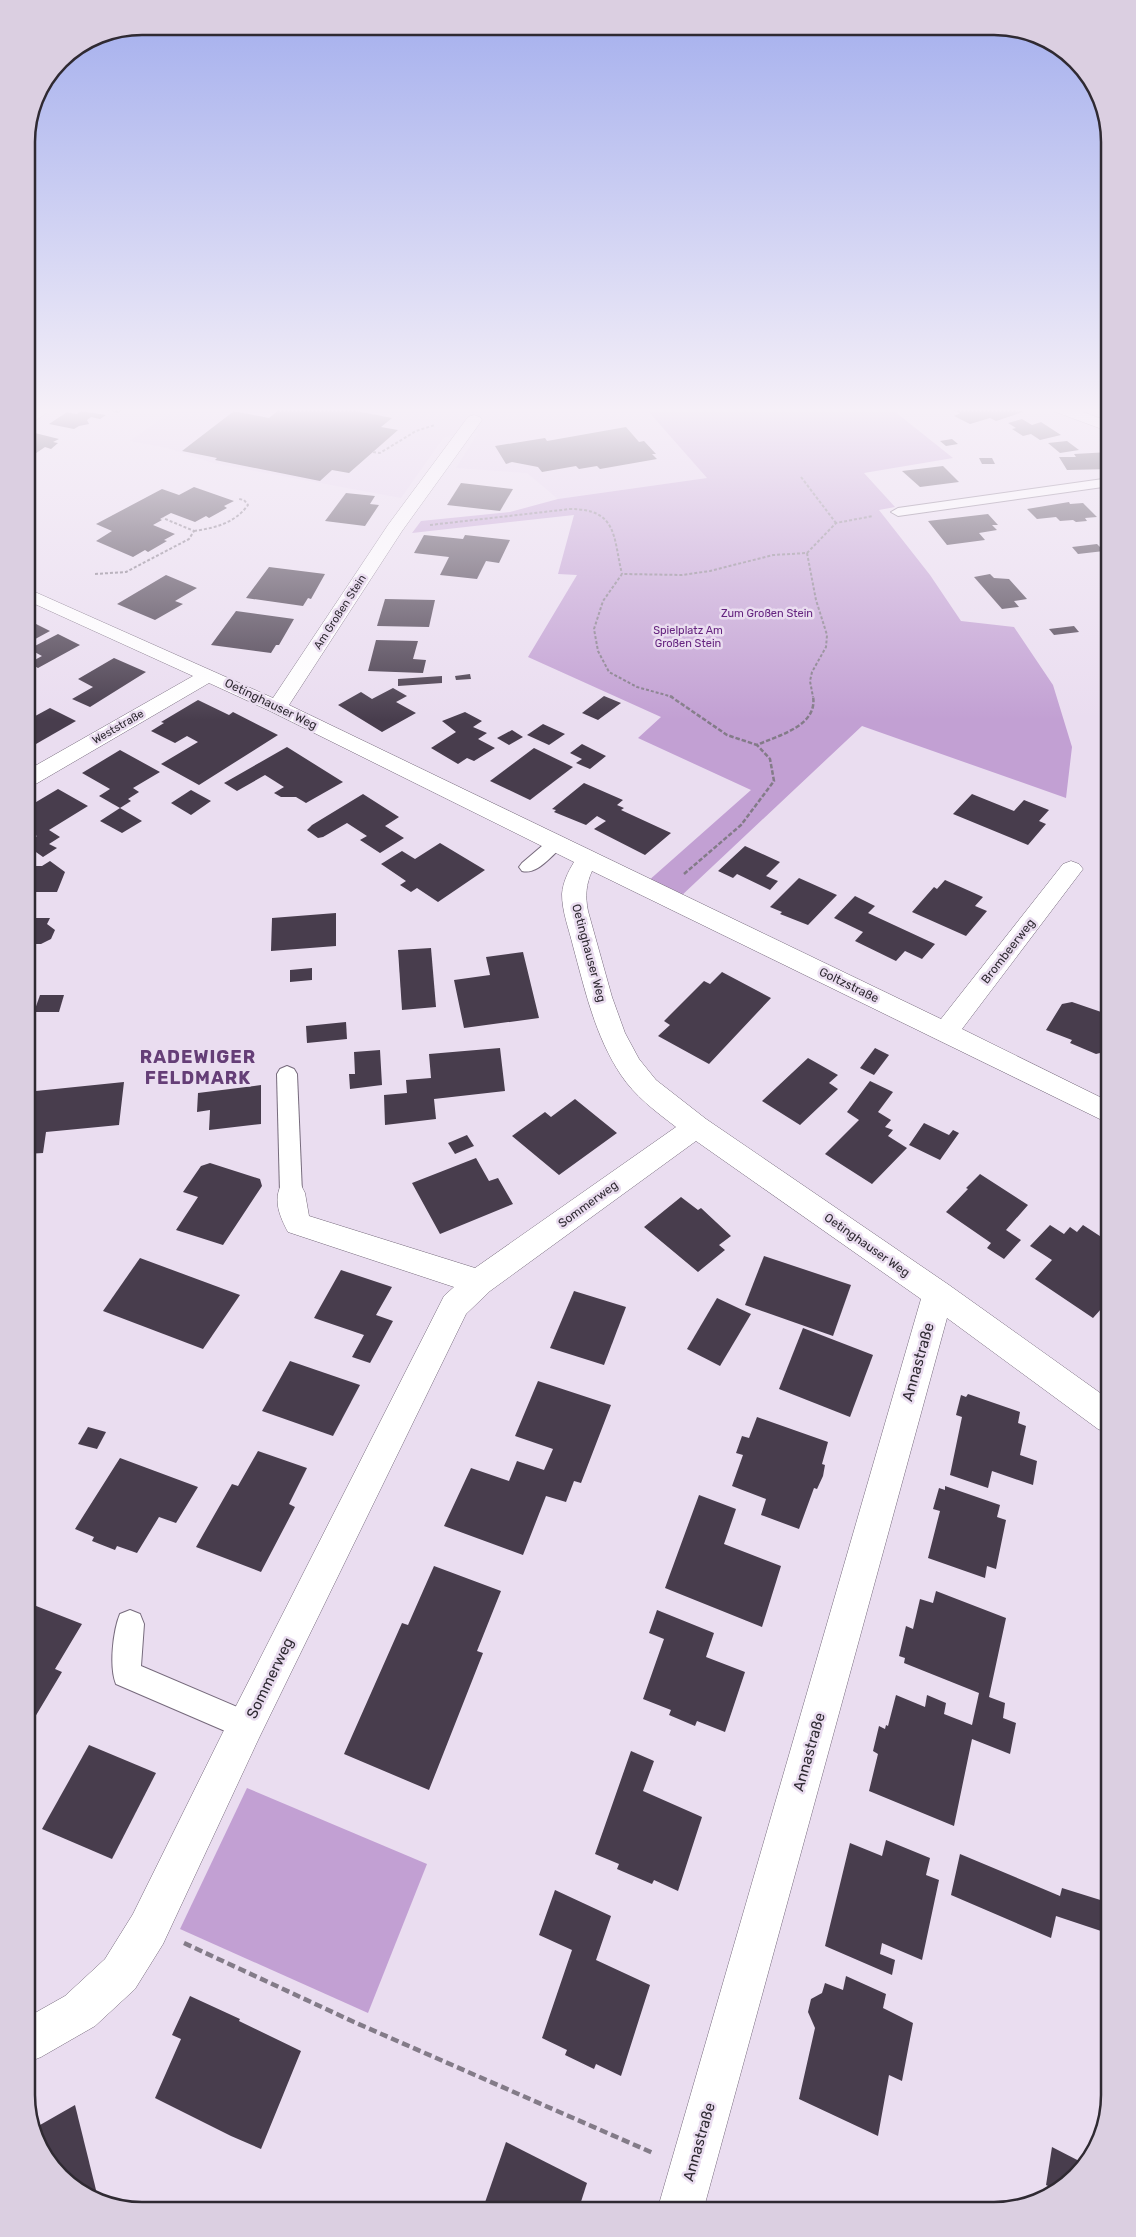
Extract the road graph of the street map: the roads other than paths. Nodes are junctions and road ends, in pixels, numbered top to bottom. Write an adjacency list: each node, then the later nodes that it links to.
1 (407, 511): 6 (street, Am Großen Stein)
2 (902, 511): 3 (lane)
3 (898, 512)
4 (35, 597): 5 (street, Oetinghauser Weg)
5 (209, 675): 6 (street, Oetinghauser Weg); 7 (street, Weststraße)
6 (277, 707): 8 (street, Oetinghauser Weg)
7 (35, 775)
8 (555, 844): 9 (street, Oetinghauser Weg); 10 (lane)
9 (586, 859): 12 (street, Goltzstraße); 15 (street, Oetinghauser Weg)
10 (528, 868)
11 (1071, 870): 12 (street, Brombeerweg)
12 (945, 1032): 14 (street, Goltzstraße)
13 (287, 1074): 16 (lane)
14 (1101, 1110)
15 (696, 1127): 17 (street, Sommerweg); 18 (street, Oetinghauser Weg)
16 (291, 1194): 17 (street)
17 (479, 1282): 21 (street, Sommerweg)
18 (938, 1294): 19 (street, Oetinghauser Weg); 23 (street, Annastraße)
19 (1101, 1412)
20 (130, 1624): 21 (lane)
21 (246, 1725): 22 (street, Sommerweg)
22 (35, 2037)
23 (683, 2202)

